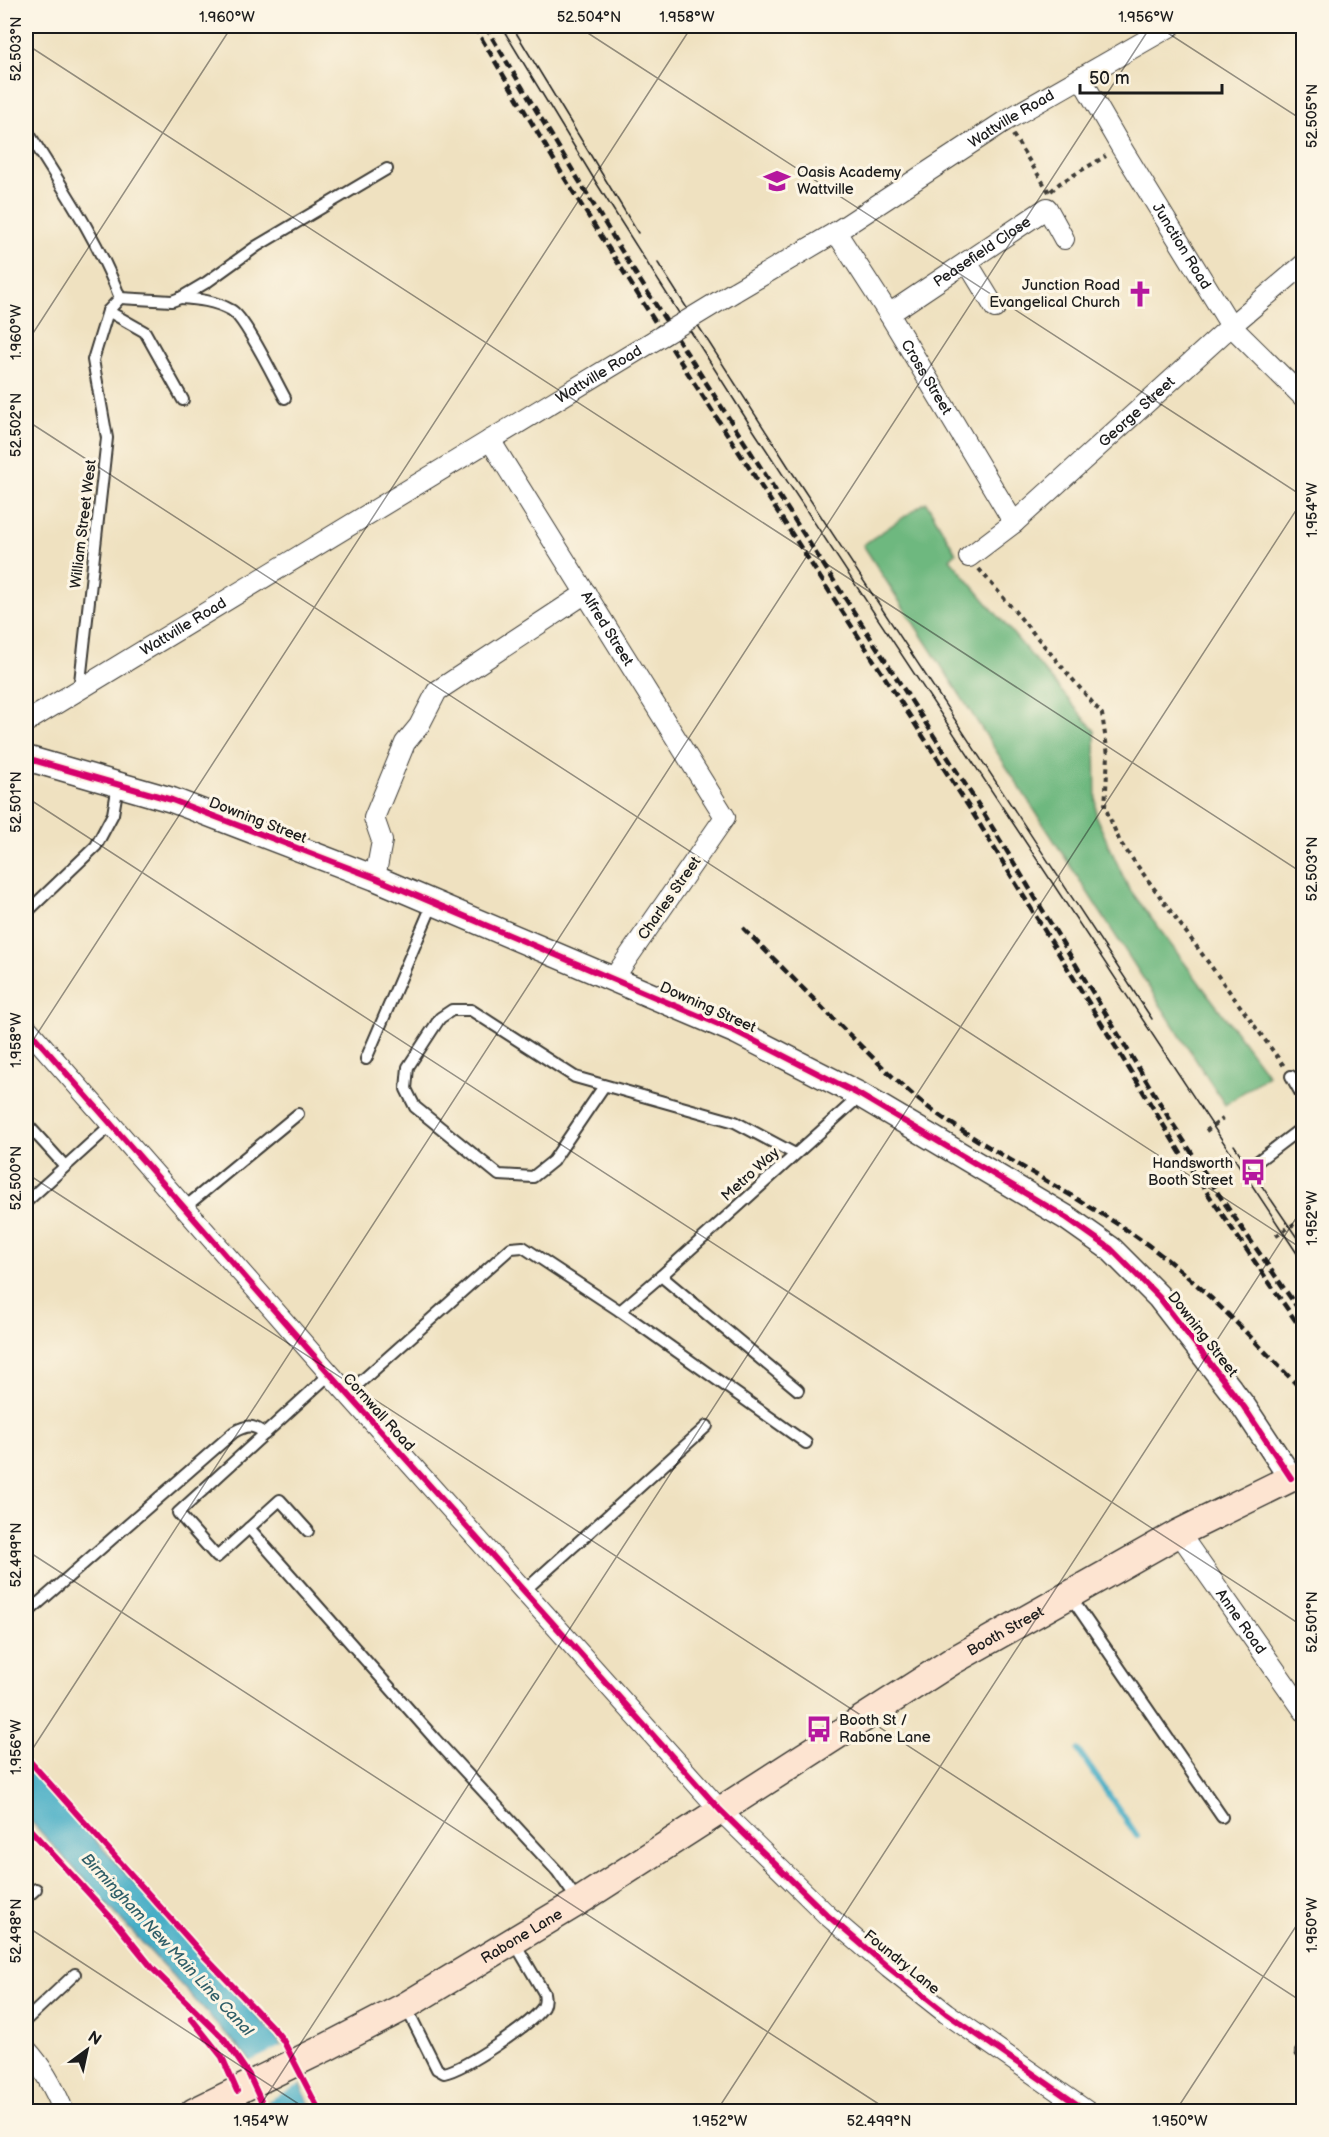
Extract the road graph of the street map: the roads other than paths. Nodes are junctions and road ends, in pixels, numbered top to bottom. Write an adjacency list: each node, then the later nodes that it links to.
1 (1171, 26): 2 (street, Wattville Road)
2 (1081, 78): 5 (street, Wattville Road); 14 (street, Junction Road)
3 (26, 129): 9 (lane)
4 (387, 169): 10 (lane)
5 (836, 232): 13 (street, Cross Street); 18 (street, Wattville Road, bridge)
6 (1064, 239): 7 (street, Peasefield Close)
7 (967, 262): 11 (street); 13 (street, Peasefield Close)
8 (1304, 264): 14 (street, George Street)
9 (120, 298): 10 (lane); 12 (lane)
10 (180, 298): 15 (lane)
11 (995, 308)
12 (108, 311): 17 (lane); 22 (lane, William Street West)
13 (889, 314): 19 (street, Cross Street)
14 (1231, 326): 16 (street, Junction Road); 19 (street, George Street)
15 (285, 398)
16 (1304, 398)
17 (183, 400)
18 (490, 440): 21 (street, Alfred Street); 22 (street, Wattville Road)
19 (1014, 523): 20 (street, George Street)
20 (969, 557)
21 (586, 593): 26 (street, Alfred Street); 27 (street)
22 (78, 691): 23 (street, Wattville Road)
23 (26, 722)
24 (26, 758): 25 (street, Downing Street)
25 (117, 785): 27 (street, Downing Street); 29 (lane)
26 (725, 817): 30 (street, Charles Street)
27 (375, 878): 28 (street, Downing Street)
28 (434, 903): 30 (street, Downing Street); 32 (lane)
29 (26, 913)
30 (614, 979): 35 (street, Downing Street)
31 (26, 1027): 39 (street, Cornwall Road)
32 (366, 1059)
33 (1290, 1076): 36 (lane)
34 (604, 1086): 34 (lane); 41 (lane)
35 (860, 1095): 41 (lane, Metro Way); 54 (street, Downing Street)
36 (1304, 1099)
37 (298, 1114): 45 (lane)
38 (26, 1123): 43 (lane)
39 (111, 1125): 43 (lane); 45 (street, Cornwall Road)
40 (1304, 1126): 42 (lane)
41 (795, 1154): 46 (lane, Metro Way)
42 (1254, 1164)
43 (65, 1166): 44 (lane)
44 (26, 1202)
45 (184, 1208): 48 (street, Cornwall Road)
46 (661, 1276): 47 (lane, Metro Way); 49 (lane)
47 (620, 1311): 50 (lane); 53 (lane)
48 (330, 1374): 50 (street, Cornwall Road); 52 (lane)
49 (798, 1390)
50 (347, 1394): 58 (street, Cornwall Road)
51 (707, 1426): 58 (lane)
52 (265, 1434): 55 (lane); 60 (lane)
53 (806, 1443)
54 (1297, 1476): 57 (main road, Booth Street)
55 (249, 1528): 56 (lane); 66 (lane)
56 (308, 1531)
57 (1179, 1533): 59 (main road, Booth Street); 61 (street, Anne Road)
58 (523, 1592): 62 (street, Cornwall Road)
59 (1070, 1596): 62 (main road, Booth Street); 63 (lane)
60 (26, 1614)
61 (1304, 1711)
62 (720, 1810): 66 (main road, Rabone Lane); 74 (street, Foundry Lane)
63 (1222, 1817)
64 (36, 1889): 65 (lane)
65 (26, 1898)
66 (578, 1902): 67 (main road, Rabone Lane)
67 (513, 1940): 69 (main road, Rabone Lane); 69 (lane)
68 (75, 1974): 70 (lane)
69 (405, 2005): 73 (main road, Rabone Lane)
70 (26, 2020)
71 (26, 2049): 72 (street)
72 (64, 2112)
73 (194, 2112)
74 (1088, 2112)

